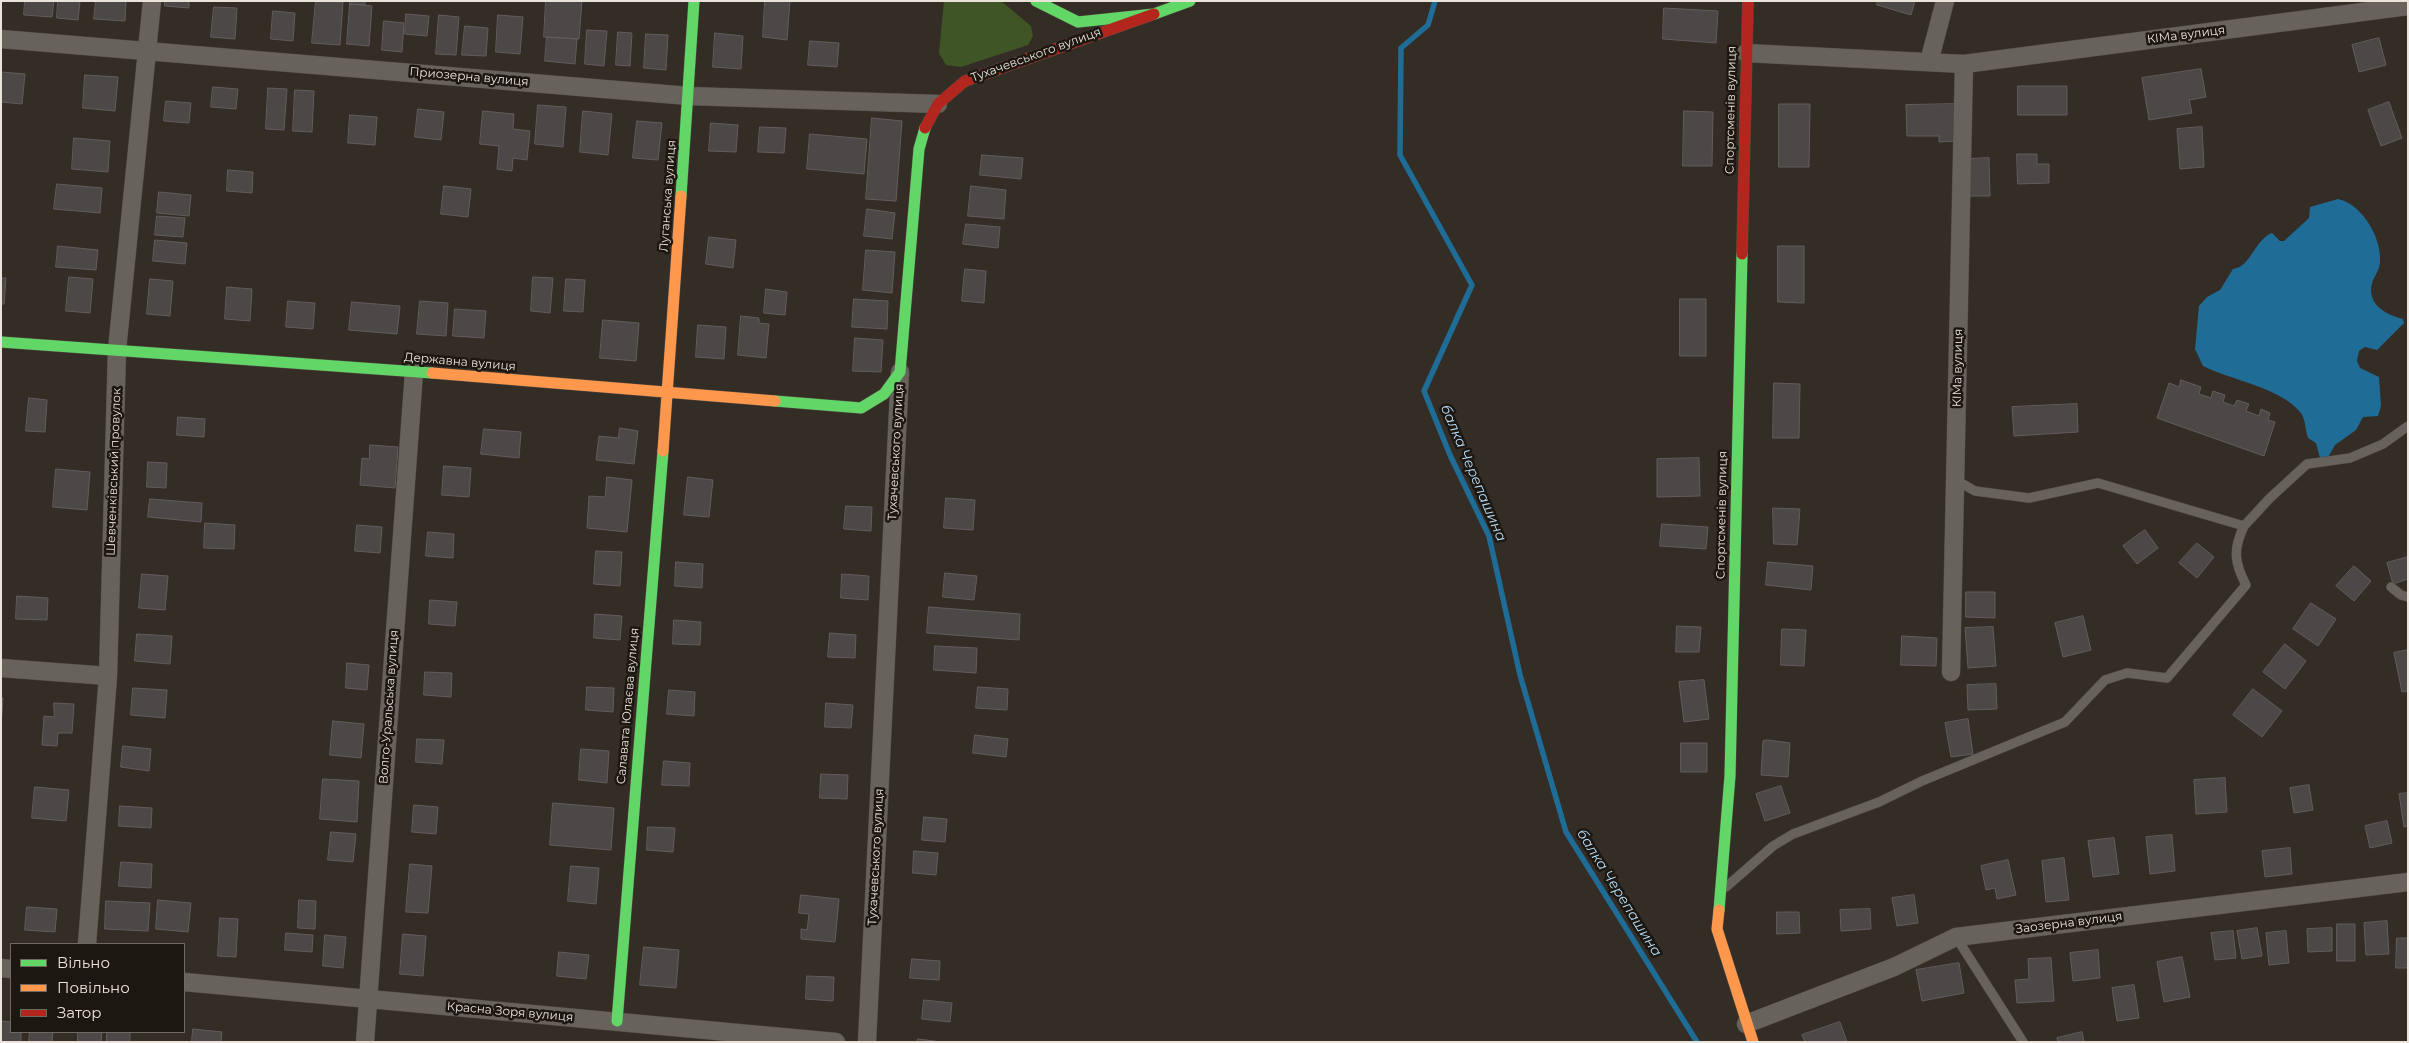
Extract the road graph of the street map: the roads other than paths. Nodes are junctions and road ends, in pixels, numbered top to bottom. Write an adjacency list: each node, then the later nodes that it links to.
1 (152, 1): 10 (street, Шевченківський провулок)
2 (694, 1): 14 (street, Луганська вулиця)
3 (1036, 1): 8 (street)
4 (1190, 1): 8 (street)
5 (1748, 1): 11 (street, Спортсменів вулиця)
6 (1945, 1): 12 (street)
7 (2408, 6): 13 (street, КІМа вулиця)
8 (1154, 14): 15 (street, Тухачевського вулиця)
9 (1, 39): 10 (street, Приозерна вулиця)
10 (149, 51): 14 (street, Приозерна вулиця); 17 (street, Шевченківський провулок)
11 (1746, 53): 12 (street, КІМа вулиця); 30 (street, Спортсменів вулиця)
12 (1929, 62): 13 (street, КІМа вулиця)
13 (1964, 64): 22 (street, КІМа вулиця)
14 (689, 96): 15 (street, Приозерна вулиця); 20 (street, Луганська вулиця)
15 (938, 104): 19 (street, Тухачевського вулиця)
16 (1, 342): 17 (street, Державна вулиця)
17 (117, 350): 18 (street, Державна вулиця); 28 (street, Шевченківський провулок)
18 (414, 372): 20 (street, Державна вулиця); 34 (street, Волго-Уральська вулиця)
19 (900, 372): 20 (street, Державна вулиця); 39 (street, Тухачевського вулиця)
20 (668, 393): 35 (street, Салавата Юлаєва вулиця)
21 (2408, 426): 23 (lane)
22 (1956, 480): 23 (lane); 27 (street, КІМа вулиця)
23 (2244, 526): 30 (lane)
24 (2391, 587): 25 (lane)
25 (2408, 597)
26 (1, 668): 28 (street)
27 (1952, 672)
28 (108, 676): 32 (street, Шевченківський провулок)
29 (2408, 882): 31 (street, Заозерна вулиця)
30 (1720, 892): 36 (street, Спортсменів вулиця)
31 (1956, 937): 36 (street, Заозерна вулиця); 41 (lane)
32 (87, 943)
33 (185, 982): 34 (street, Красна Зоря вулиця)
34 (368, 1000): 35 (street, Красна Зоря вулиця); 37 (street, Волго-Уральська вулиця)
35 (617, 1021): 38 (street, Красна Зоря вулиця)
36 (1746, 1024): 40 (street, Спортсменів вулиця)
37 (365, 1042)
38 (836, 1042)
39 (867, 1042)
40 (1753, 1042)
41 (2024, 1042)

